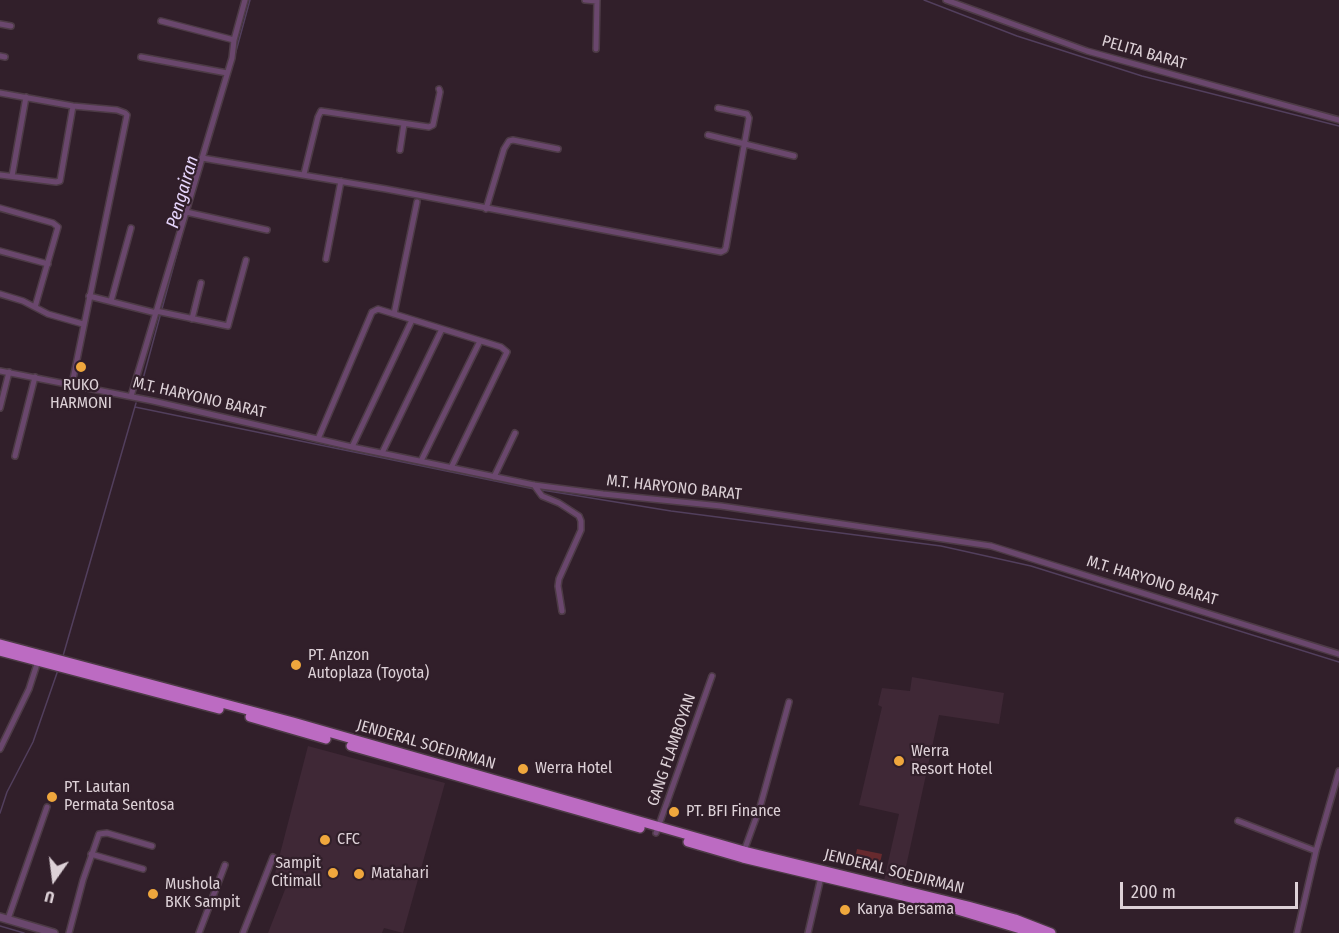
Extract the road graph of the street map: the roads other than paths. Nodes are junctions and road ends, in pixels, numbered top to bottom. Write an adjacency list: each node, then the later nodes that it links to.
1 (245, 0): 8 (street)
2 (585, 0): 4 (street)
3 (946, 0): 17 (street, PELITA BARAT)
4 (597, 1): 9 (street)
5 (161, 21): 8 (street)
6 (0, 24): 7 (street)
7 (11, 26)
8 (234, 40): 11 (street)
9 (596, 50)
10 (141, 57): 11 (street)
11 (227, 73): 24 (street)
12 (439, 89): 18 (street)
13 (0, 93): 14 (street)
14 (26, 97): 15 (street); 27 (street)
15 (73, 106): 27 (street); 41 (street)
16 (718, 108): 20 (street)
17 (1339, 120)
18 (404, 124): 22 (street); 25 (street)
19 (708, 135): 20 (street)
20 (743, 144): 23 (street); 31 (street)
21 (558, 149): 31 (street)
22 (400, 150)
23 (794, 156)
24 (202, 158): 25 (street); 32 (street)
25 (304, 174): 28 (street)
26 (0, 175): 27 (street)
27 (12, 176)
28 (340, 181): 31 (street); 36 (street)
29 (417, 202): 45 (street)
30 (0, 208): 38 (street)
31 (486, 209)
32 (186, 212): 34 (street); 44 (street)
33 (130, 228): 42 (street)
34 (267, 230)
35 (0, 251): 38 (street)
36 (326, 259)
37 (246, 260): 46 (street)
38 (48, 264): 43 (street)
39 (201, 283): 46 (street)
40 (0, 294): 43 (street)
41 (89, 296): 42 (street); 48 (street)
42 (111, 301): 44 (street)
43 (35, 307): 48 (street)
44 (156, 312): 46 (street); 55 (street)
45 (394, 314): 47 (street); 58 (street)
46 (192, 319)
47 (412, 320): 49 (street); 59 (street)
48 (83, 324): 54 (street)
49 (442, 329): 50 (street); 60 (street)
50 (480, 340): 62 (street); 63 (street)
51 (0, 370): 52 (street, M.T. HARYONO BARAT)
52 (9, 372): 53 (street, M.T. HARYONO BARAT); 56 (street)
53 (35, 377): 54 (street, M.T. HARYONO BARAT); 61 (street)
54 (72, 384): 55 (street, M.T. HARYONO BARAT)
55 (131, 396): 58 (street, M.T. HARYONO BARAT)
56 (0, 408)
57 (515, 433): 64 (street)
58 (318, 439): 59 (street, M.T. HARYONO BARAT)
59 (352, 447): 60 (street, M.T. HARYONO BARAT)
60 (382, 453): 62 (street, M.T. HARYONO BARAT)
61 (15, 456)
62 (421, 461): 63 (street, M.T. HARYONO BARAT)
63 (451, 468): 64 (street, M.T. HARYONO BARAT)
64 (494, 477): 65 (street, M.T. HARYONO BARAT)
65 (534, 485): 66 (street); 69 (street, M.T. HARYONO BARAT)
66 (562, 611)
67 (0, 644): 72 (highway, JENDERAL SOEDIRMAN)
68 (0, 651): 70 (highway, JENDERAL SOEDIRMAN)
69 (1339, 654)
70 (38, 661): 72 (highway, JENDERAL SOEDIRMAN); 74 (street)
71 (712, 676): 78 (street, GANG FLAMBOYAN)
72 (148, 687): 78 (highway, JENDERAL SOEDIRMAN)
73 (789, 702): 80 (street)
74 (0, 749)
75 (1339, 771): 81 (street)
76 (47, 807): 87 (street)
77 (1238, 821): 81 (street)
78 (658, 830): 80 (highway, JENDERAL SOEDIRMAN); 86 (highway, JENDERAL SOEDIRMAN)
79 (152, 846): 82 (street)
80 (744, 851): 94 (highway, JENDERAL SOEDIRMAN)
81 (1316, 851): 95 (street)
82 (91, 854): 85 (street); 89 (street)
83 (273, 857): 91 (street)
84 (225, 865): 90 (street)
85 (143, 868)
86 (821, 877): 92 (street); 93 (highway, JENDERAL SOEDIRMAN)
87 (4, 918): 88 (street)
88 (54, 933)
89 (69, 933)
90 (199, 933)
91 (243, 933)
92 (808, 933)
93 (1034, 933)
94 (1051, 933)
95 (1297, 933)

